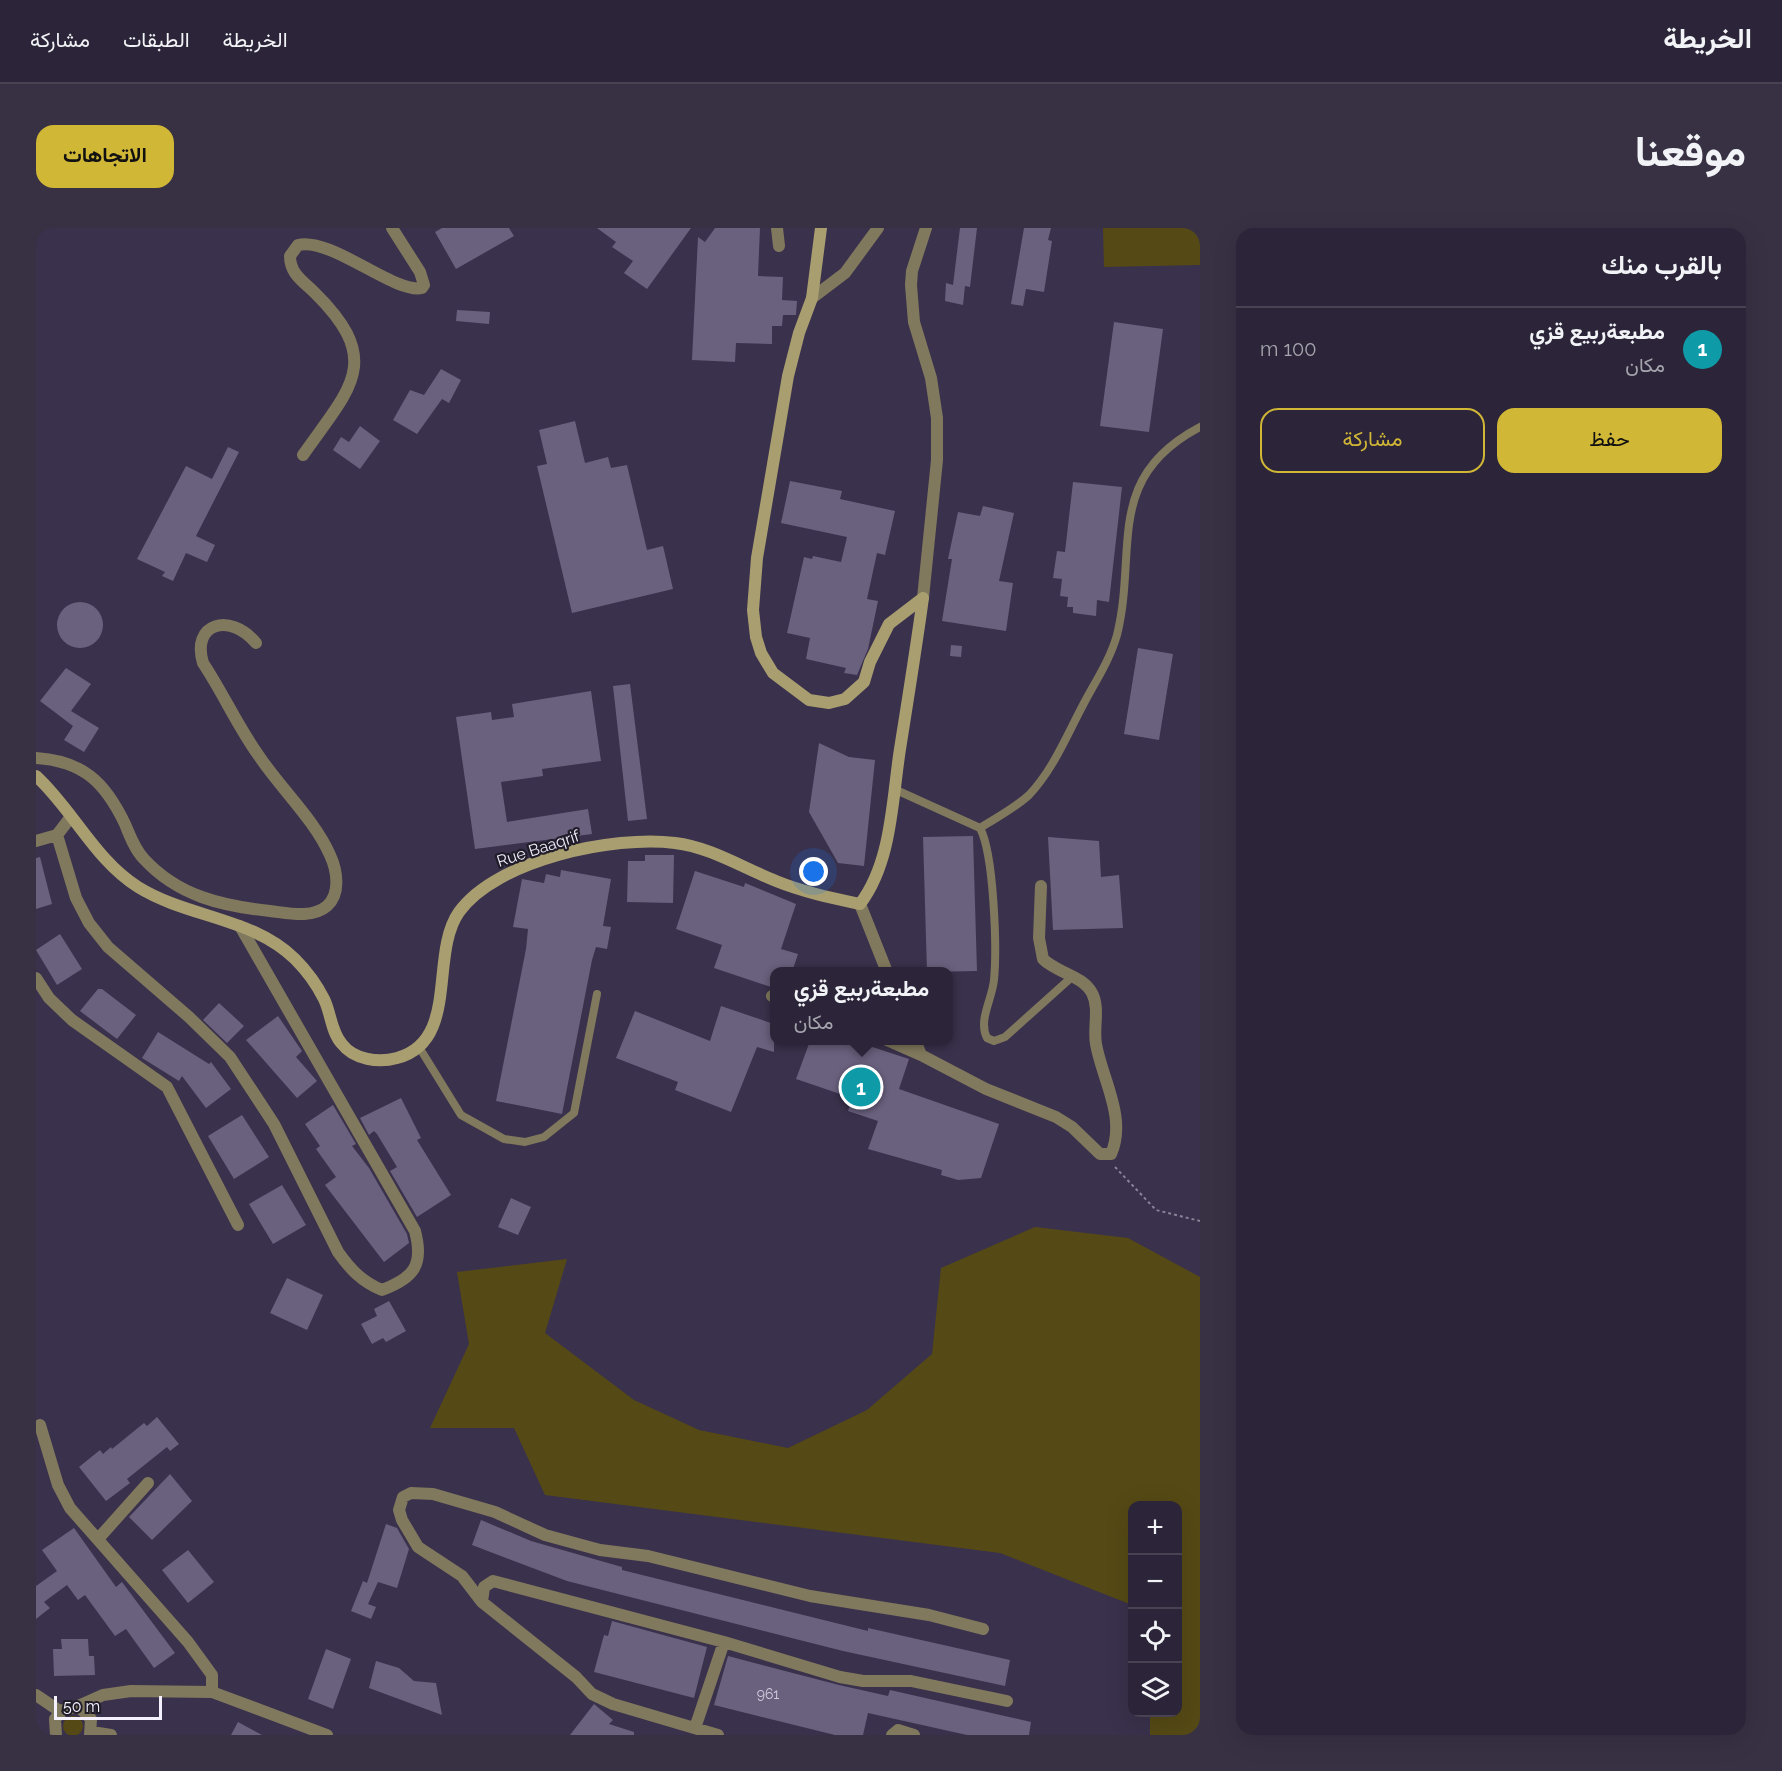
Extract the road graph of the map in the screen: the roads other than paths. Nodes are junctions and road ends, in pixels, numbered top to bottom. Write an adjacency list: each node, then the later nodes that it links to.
1 (392, 228): 9 (street)
2 (777, 228): 6 (street)
3 (821, 228): 7 (street)
4 (878, 228): 7 (street)
5 (926, 228): 10 (street)
6 (778, 246)
7 (812, 298): 10 (street)
8 (1200, 427): 16 (lane)
9 (303, 455)
10 (923, 598): 14 (street)
11 (256, 643): 12 (street)
12 (36, 758)
13 (36, 776): 15 (street)
14 (894, 789): 16 (lane); 20 (street)
15 (70, 818): 17 (street); 21 (street)
16 (980, 828): 23 (lane)
17 (57, 835): 18 (street); 21 (street)
18 (36, 841)
19 (1041, 886): 23 (street)
20 (860, 904): 22 (street); 28 (street, Rue Baaqrif)
21 (240, 926): 28 (street)
22 (885, 967)
23 (1073, 976): 29 (street)
24 (36, 978): 30 (street)
25 (597, 994): 28 (lane)
26 (897, 1045): 29 (street)
27 (917, 1045): 29 (street)
28 (419, 1047)
29 (921, 1055)
30 (238, 1225)
31 (40, 1425): 33 (street)
32 (148, 1484): 33 (street)
33 (98, 1539): 37 (street)
34 (482, 1602): 35 (street); 36 (street); 42 (street)
35 (983, 1629)
36 (724, 1642): 39 (street); 42 (street)
37 (212, 1692): 40 (street); 46 (street)
38 (36, 1695): 41 (street)
39 (1007, 1701)
40 (76, 1707): 41 (street); 43 (street)
41 (61, 1712): 44 (street)
42 (695, 1728): 47 (street)
43 (91, 1734): 45 (street)
44 (56, 1735)
45 (111, 1735)
46 (327, 1735)
47 (718, 1735)
48 (892, 1735): 49 (street)
49 (914, 1735)

